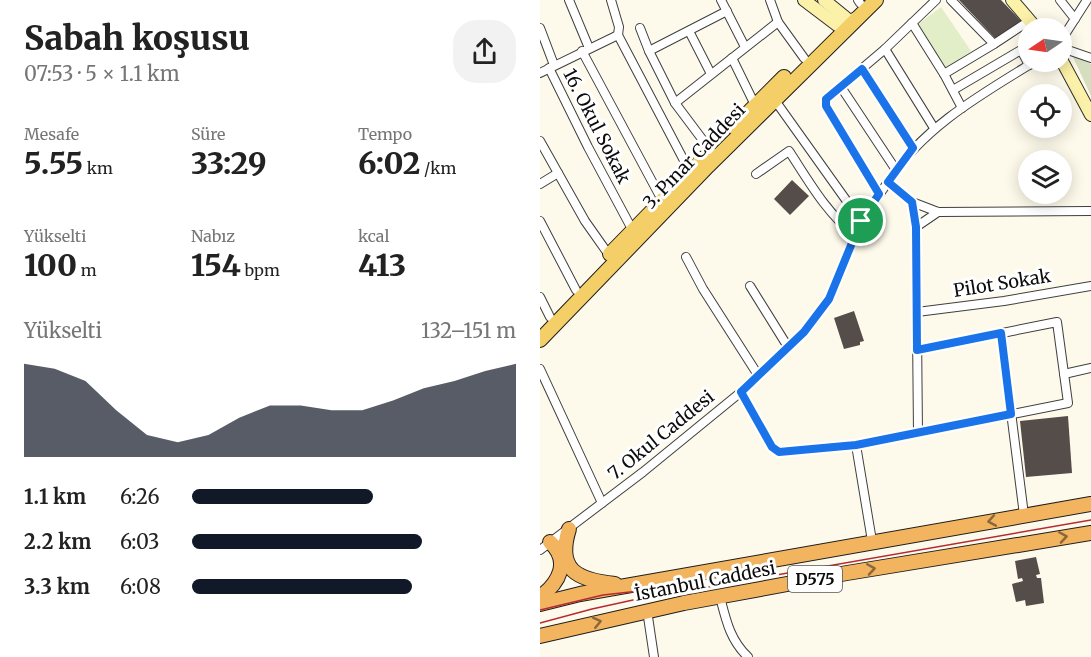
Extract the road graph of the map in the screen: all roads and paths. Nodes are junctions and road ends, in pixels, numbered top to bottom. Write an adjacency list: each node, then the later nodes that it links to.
1 (569, 0): 28 (street)
2 (611, 0): 24 (street)
3 (721, 0): 13 (street)
4 (770, 0): 17 (street)
5 (804, 0): 14 (main road)
6 (824, 0): 14 (main road)
7 (876, 0): 14 (main road, 3. Pınar Caddesi)
8 (936, 0): 18 (street)
9 (951, 0): 25 (street)
10 (1012, 0): 15 (main road)
11 (1060, 0): 16 (street)
12 (1087, 0): 16 (street)
13 (727, 11): 22 (street); 26 (street)
14 (852, 12): 33 (main road); 44 (main road, 3. Pınar Caddesi)
15 (1026, 18)
16 (1075, 19): 19 (street)
17 (778, 22): 26 (street); 33 (street)
18 (912, 23): 27 (street); 41 (street)
19 (1072, 24)
20 (540, 28): 35 (street, 16. Okul Sokak)
21 (640, 28): 29 (street)
22 (689, 31): 29 (street); 40 (street)
23 (1018, 32): 25 (street)
24 (618, 35): 28 (street); 54 (street)
25 (994, 44): 41 (street)
26 (745, 48): 32 (street)
27 (885, 49): 36 (street); 49 (street)
28 (585, 50): 35 (street); 60 (street)
29 (649, 51): 45 (street)
30 (1072, 51): 34 (street)
31 (1018, 52): 43 (street)
32 (732, 58): 40 (street); 46 (street)
33 (804, 58): 46 (main road)
34 (1091, 58)
35 (552, 67): 39 (street); 67 (street, 16. Okul Sokak)
36 (862, 69): 42 (street); 51 (street)
37 (1018, 72): 47 (street, 7. Okul Caddesi)
38 (1068, 72): 48 (main road)
39 (540, 73)
40 (711, 74): 45 (street)
41 (944, 74): 43 (street)
42 (841, 87): 53 (street); 59 (street)
43 (952, 90): 47 (street)
44 (774, 99): 64 (street); 79 (main road, 3. Pınar Caddesi)
45 (675, 103): 52 (street)
46 (755, 105): 52 (main road)
47 (962, 108): 49 (street, 7. Okul Caddesi)
48 (1091, 115)
49 (934, 128): 51 (street, 7. Okul Caddesi)
50 (540, 141): 55 (street)
51 (913, 148): 53 (street, 7. Okul Caddesi)
52 (711, 151): 54 (main road)
53 (896, 170): 57 (street, 7. Okul Caddesi)
54 (690, 171): 60 (main road)
55 (558, 172): 58 (street); 69 (street)
56 (756, 174): 68 (street)
57 (888, 182): 59 (street, 7. Okul Caddesi); 61 (street)
58 (540, 184)
59 (879, 194): 64 (street, 7. Okul Caddesi)
60 (662, 200): 67 (main road)
61 (912, 202): 63 (street); 66 (street)
62 (1091, 211): 63 (street)
63 (938, 212): 66 (street)
64 (861, 221): 68 (street, 7. Okul Caddesi)
65 (541, 225): 73 (street)
66 (916, 227): 75 (street)
67 (633, 231): 69 (main road)
68 (855, 235): 80 (street, 7. Okul Caddesi)
69 (609, 255): 73 (main road)
70 (686, 256): 85 (street)
71 (750, 286): 80 (street)
72 (1091, 286): 75 (street, Pilot Sokak)
73 (576, 290): 76 (main road)
74 (540, 297): 76 (street)
75 (917, 312): 81 (street)
76 (550, 317): 77 (main road)
77 (540, 327)
78 (1001, 333): 81 (street); 84 (street); 87 (street)
79 (540, 340)
80 (788, 346): 85 (street, 7. Okul Caddesi)
81 (917, 350): 88 (street)
82 (1091, 368): 84 (street)
83 (540, 369): 90 (street)
84 (1064, 374): 87 (street)
85 (758, 375): 86 (street, 7. Okul Caddesi)
86 (741, 392): 89 (street); 90 (street, 7. Okul Caddesi)
87 (1011, 414): 88 (street); 92 (street)
88 (918, 433): 89 (street)
89 (856, 445): 95 (street)
90 (602, 503): 94 (street, 7. Okul Caddesi)
91 (1091, 504): 92 (highway, İstanbul Caddesi)
92 (1024, 515): 95 (highway, İstanbul Caddesi, one-way to 95)
93 (1091, 533): 98 (highway, İstanbul Caddesi / D575, one-way to 93)
94 (555, 541): 96 (highway); 97 (highway)
95 (872, 541): 96 (highway, İstanbul Caddesi)
96 (632, 586): 99 (highway, İstanbul Caddesi)
97 (540, 597)
98 (720, 597): 100 (highway, İstanbul Caddesi / D575); 103 (street)
99 (540, 604)
100 (648, 610): 101 (highway, İstanbul Caddesi / D575, one-way to 100); 102 (street)
101 (540, 636)
102 (654, 657)
103 (748, 657)

